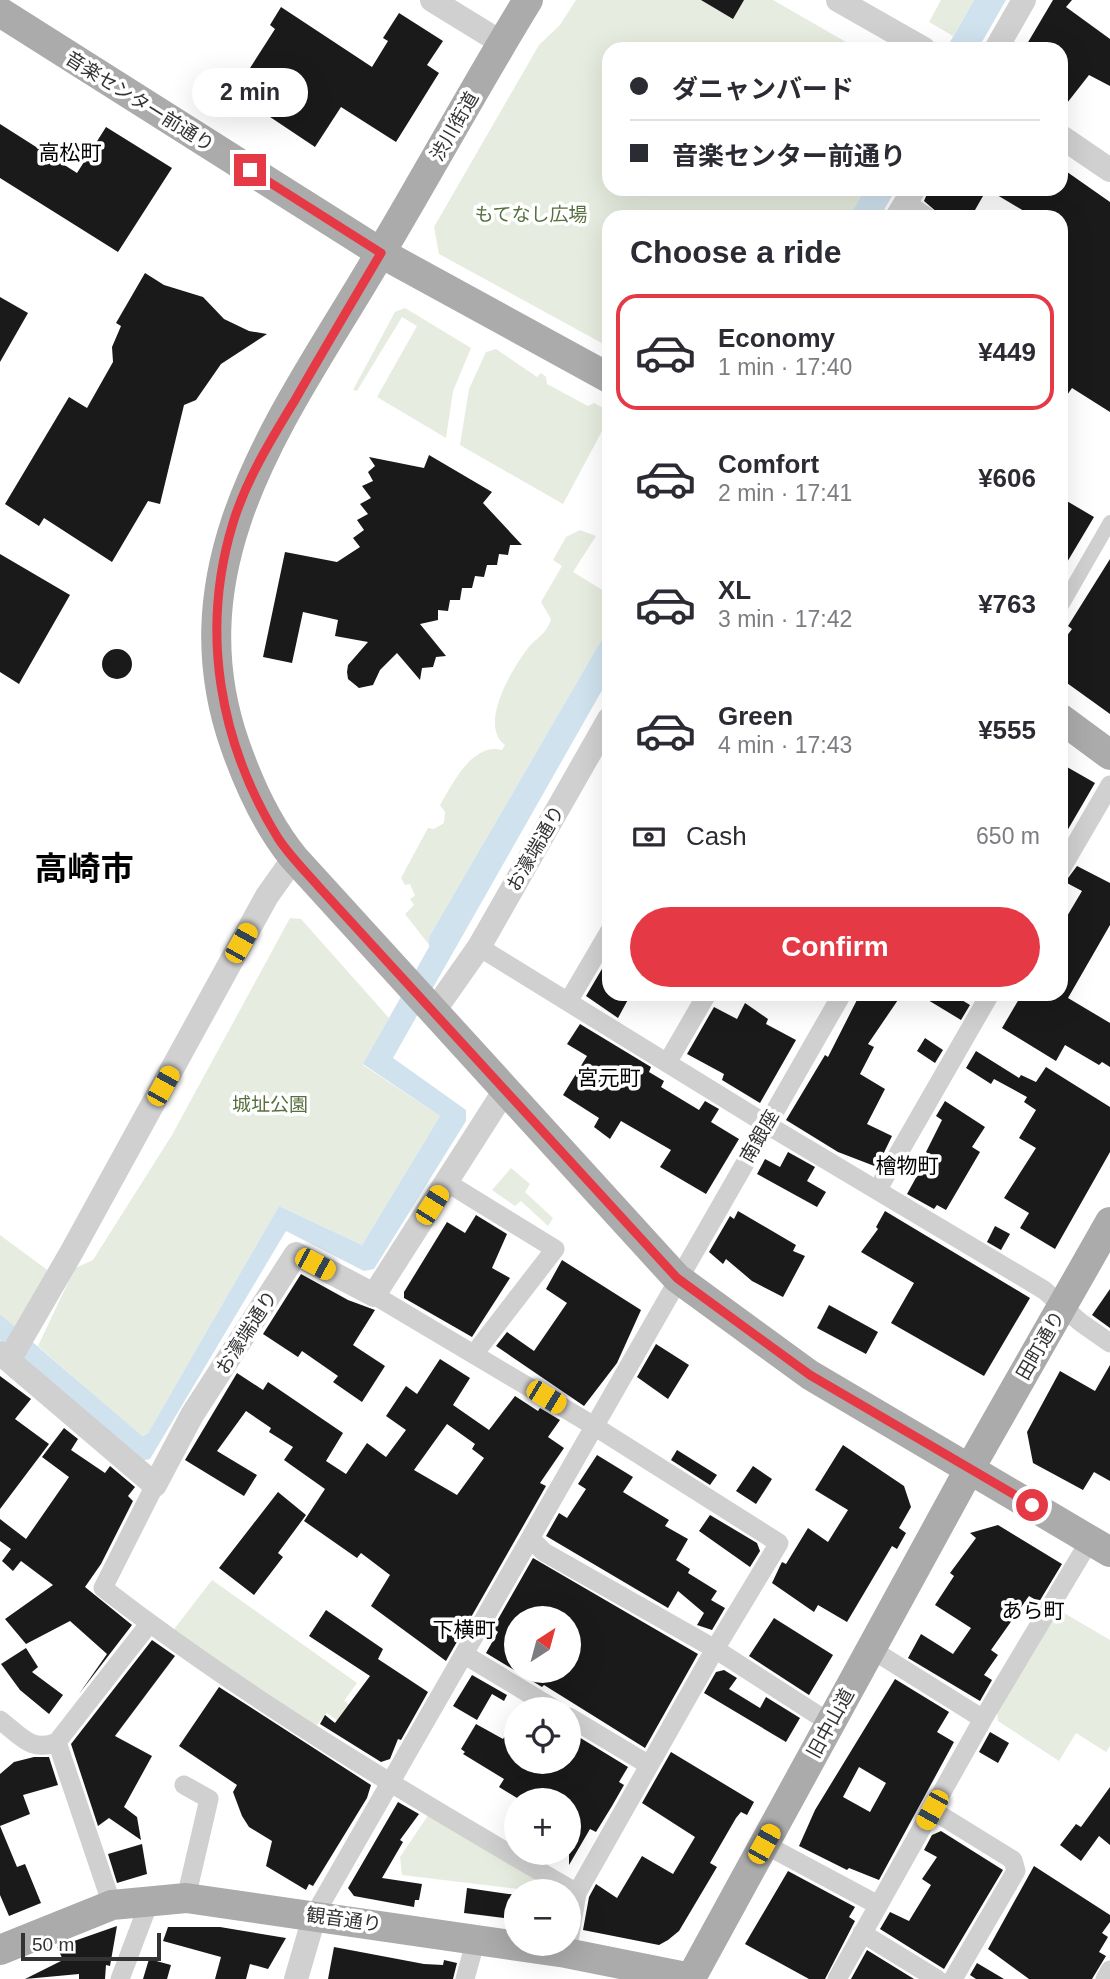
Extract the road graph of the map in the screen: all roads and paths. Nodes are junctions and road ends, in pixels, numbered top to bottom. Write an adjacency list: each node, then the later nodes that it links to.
1 (432, 0): 8 (street)
2 (528, 0): 8 (main road, 渋川街道)
3 (838, 0): 6 (street)
4 (1024, 0): 7 (street)
5 (2, 19): 11 (main road, 音楽センター前通り)
6 (912, 42)
7 (1000, 42)
8 (502, 43): 11 (main road, 渋川街道)
9 (1068, 141): 10 (street)
10 (1110, 170)
11 (381, 253): 12 (main road, 音楽センター前通り); 20 (main road, 渋川街道)
12 (602, 374)
13 (1110, 522): 14 (street)
14 (1068, 595)
15 (1068, 724): 17 (main road)
16 (602, 731): 22 (street, お濠端通り)
17 (1110, 755)
18 (1110, 785): 19 (street)
19 (1068, 857)
20 (294, 858): 27 (main road, 渋川街道); 39 (street)
21 (602, 944): 26 (street)
22 (479, 947): 26 (street); 27 (street, お濠端通り)
23 (703, 1001): 28 (street)
24 (838, 1001): 30 (street, 南銀座)
25 (986, 1001): 32 (street)
26 (568, 1002): 28 (street)
27 (434, 1011): 29 (main road, 渋川街道)
28 (667, 1063): 30 (street)
29 (505, 1090): 31 (street); 34 (main road, 渋川街道)
30 (766, 1124): 32 (street); 34 (street, 南銀座)
31 (446, 1182): 35 (street); 38 (street)
32 (878, 1189): 36 (street)
33 (1110, 1222): 36 (main road, 田町通り)
34 (677, 1278): 40 (street, 南銀座); 41 (main road, 渋川街道)
35 (374, 1295): 38 (street); 42 (street, お濠端通り)
36 (1061, 1307): 37 (street); 41 (main road, 田町通り)
37 (1110, 1343)
38 (474, 1354): 40 (street)
39 (7, 1355): 42 (street)
40 (594, 1426): 43 (street, 南銀座); 46 (street)
41 (970, 1468): 44 (main road, 渋川街道); 47 (main road, 旧中山道)
42 (155, 1485): 45 (street)
43 (531, 1539): 46 (street); 48 (street, 南銀座)
44 (1100, 1546): 50 (street)
45 (149, 1624): 54 (street); 57 (street)
46 (715, 1649): 52 (street); 55 (street)
47 (871, 1649): 50 (street); 52 (main road, 旧中山道)
48 (465, 1655): 49 (street); 57 (street, 南銀座)
49 (534, 1697)
50 (983, 1719): 58 (street)
51 (0, 1720): 54 (street)
52 (830, 1723): 59 (main road, 旧中山道)
53 (581, 1724): 55 (street)
54 (57, 1742): 64 (street)
55 (649, 1765): 61 (street)
56 (184, 1785): 62 (street)
57 (391, 1785): 60 (street); 66 (street, 南銀座)
58 (932, 1810): 65 (street); 79 (street)
59 (764, 1844): 65 (street); 73 (main road, 旧中山道)
60 (553, 1879)
61 (581, 1886)
62 (186, 1898): 63 (main road, 観音通り); 66 (main road, 観音通り)
63 (150, 1900): 64 (main road, 観音通り); 74 (street)
64 (112, 1905): 70 (main road, 観音通り)
65 (878, 1905): 67 (street)
66 (315, 1914): 68 (main road, 観音通り); 75 (street)
67 (862, 1933): 77 (street); 78 (street)
68 (476, 1939): 69 (main road, 観音通り); 76 (street)
69 (504, 1941)
70 (0, 1950)
71 (581, 1950): 73 (main road, 観音通り)
72 (1110, 1970): 80 (street)
73 (692, 1978)
74 (120, 1979)
75 (296, 1979)
76 (465, 1979)
77 (837, 1979)
78 (937, 1979)
79 (953, 1979)
80 (1105, 1979)

